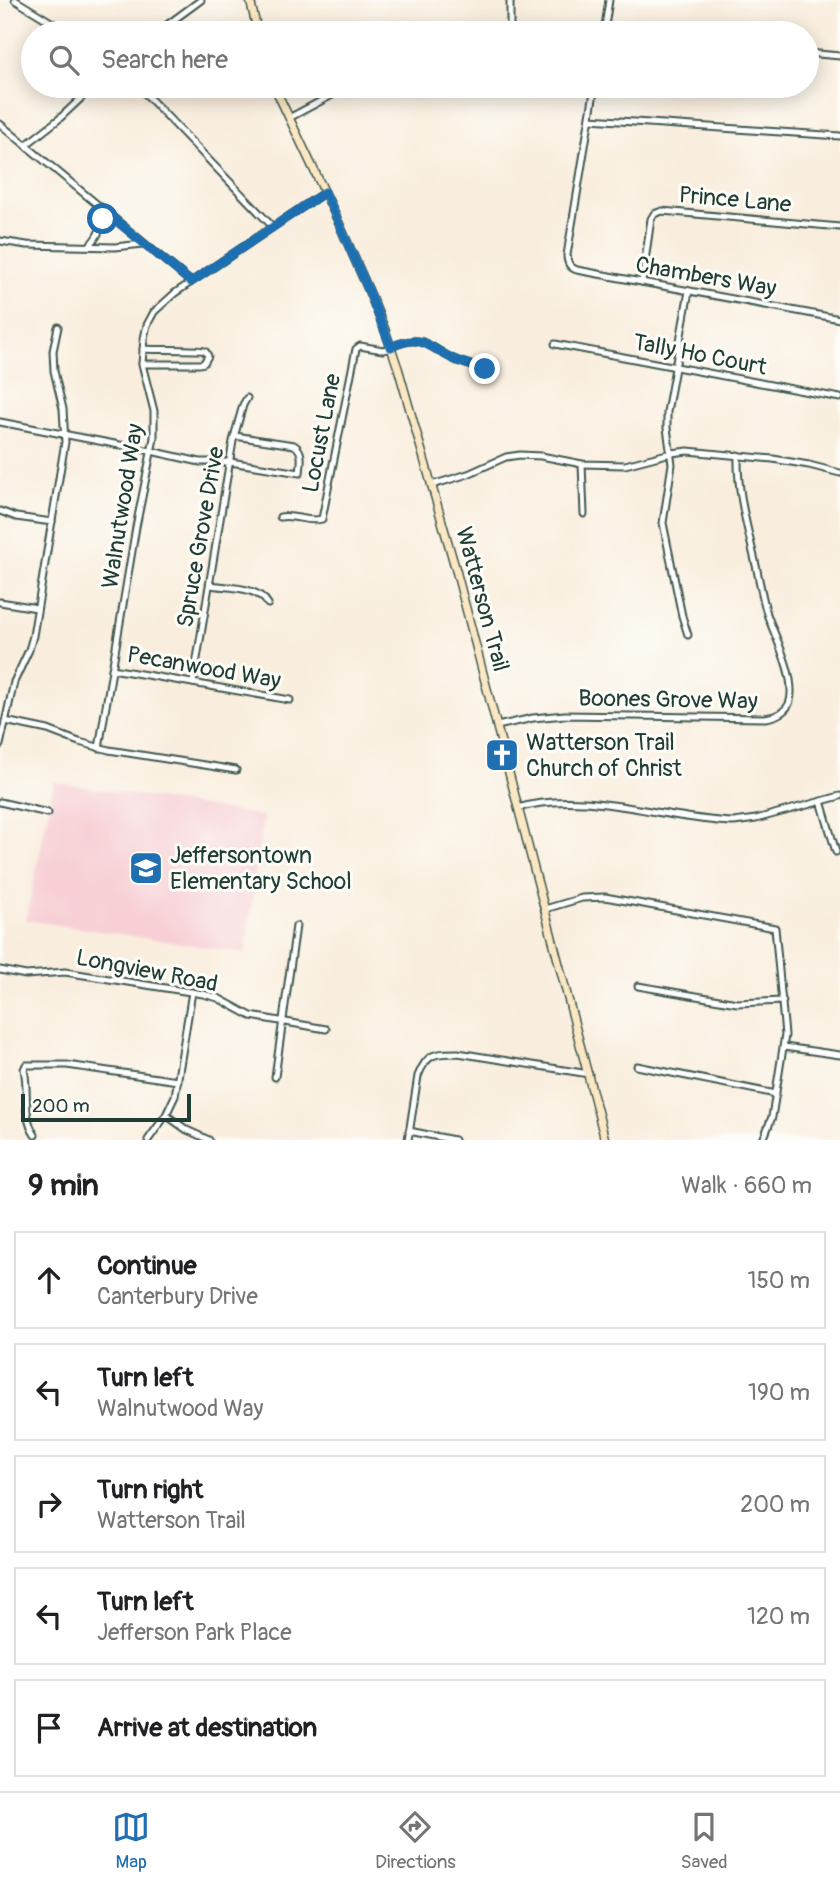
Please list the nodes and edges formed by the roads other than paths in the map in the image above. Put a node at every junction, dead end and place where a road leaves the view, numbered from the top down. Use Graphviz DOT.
graph roads {
  1 [pos="15,0"];
  2 [pos="185,0"];
  3 [pos="201,0"];
  4 [pos="250,0"];
  5 [pos="510,0"];
  6 [pos="609,0"];
  7 [pos="191,8"];
  8 [pos="49,21"];
  9 [pos="173,21"];
  10 [pos="255,21"];
  11 [pos="510,21"];
  12 [pos="606,21"];
  13 [pos="819,53"];
  14 [pos="840,56"];
  15 [pos="81,98"];
  16 [pos="149,98"];
  17 [pos="280,98"];
  18 [pos="326,98"];
  19 [pos="593,98"];
  20 [pos="289,118"];
  21 [pos="590,119"];
  22 [pos="0,124"];
  23 [pos="840,136"];
  24 [pos="26,145"];
  25 [pos="325,192"];
  26 [pos="102,209"];
  27 [pos="272,226"];
  28 [pos="840,227"];
  29 [pos="0,241"];
  30 [pos="144,244"];
  31 [pos="90,245"];
  32 [pos="191,282"];
  33 [pos="642,282"];
  34 [pos="689,291"];
  35 [pos="840,319"];
  36 [pos="58,327"];
  37 [pos="555,344"];
  38 [pos="391,347"];
  39 [pos="143,349"];
  40 [pos="142,364"];
  41 [pos="675,367"];
  42 [pos="496,371"];
  43 [pos="247,398"];
  44 [pos="840,398"];
  45 [pos="0,422"];
  46 [pos="65,435"];
  47 [pos="235,436"];
  48 [pos="151,451"];
  49 [pos="671,453"];
  50 [pos="738,456"];
  51 [pos="230,461"];
  52 [pos="582,464"];
  53 [pos="840,473"];
  54 [pos="432,485"];
  55 [pos="0,511"];
  56 [pos="584,514"];
  57 [pos="280,517"];
  58 [pos="52,522"];
  59 [pos="210,585"];
  60 [pos="0,601"];
  61 [pos="268,604"];
  62 [pos="37,608"];
  63 [pos="688,635"];
  64 [pos="112,669"];
  65 [pos="193,683"];
  66 [pos="290,701"];
  67 [pos="5,721"];
  68 [pos="497,726"];
  69 [pos="0,745"];
  70 [pos="99,748"];
  71 [pos="236,770"];
  72 [pos="840,796"];
  73 [pos="821,801"];
  74 [pos="0,802"];
  75 [pos="518,808"];
  76 [pos="48,813"];
  77 [pos="836,852"];
  78 [pos="545,909"];
  79 [pos="296,926"];
  80 [pos="0,971"];
  81 [pos="638,986"];
  82 [pos="192,992"];
  83 [pos="783,1001"];
  84 [pos="283,1022"];
  85 [pos="326,1029"];
  86 [pos="784,1047"];
  87 [pos="840,1055"];
  88 [pos="637,1066"];
  89 [pos="589,1074"];
  90 [pos="275,1077"];
  91 [pos="178,1082"];
  92 [pos="776,1094"];
  93 [pos="166,1115"];
  94 [pos="409,1130"];
  95 [pos="36,1135"];
  96 [pos="441,1139"];
  97 [pos="148,1140"];
  98 [pos="209,1140"];
  99 [pos="408,1140"];
  100 [pos="454,1140"];
  101 [pos="605,1140"];
  102 [pos="763,1140"];
  1 -- 8 [label="street"];
  2 -- 7 [label="street"];
  3 -- 7 [label="street"];
  4 -- 10 [label="main road"];
  5 -- 11 [label="street"];
  6 -- 12 [label="street"];
  7 -- 9 [label="street"];
  13 -- 14 [label="street"];
  15 -- 24 [label="street"];
  16 -- 27 [label="street"];
  17 -- 20 [label="main road, Watterson Trail"];
  18 -- 20 [label="street"];
  19 -- 21 [label="street"];
  20 -- 25 [label="main road, Watterson Trail"];
  21 -- 23 [label="street"];
  21 -- 33 [label="street, Chambers Way"];
  22 -- 24 [label="street"];
  24 -- 26 [label="street"];
  25 -- 27 [label="street, Walnutwood Way"];
  25 -- 38 [label="main road, Watterson Trail"];
  26 -- 30 [label="street"];
  26 -- 31 [label="street"];
  27 -- 32 [label="street, Walnutwood Way"];
  28 -- 33 [label="street, Prince Lane"];
  29 -- 31 [label="street"];
  30 -- 31 [label="street"];
  30 -- 32 [label="street"];
  32 -- 39 [label="street, Walnutwood Way"];
  33 -- 34 [label="street, Chambers Way"];
  34 -- 35 [label="street, Chambers Way"];
  34 -- 41 [label="street"];
  36 -- 46 [label="street"];
  37 -- 41 [label="street, Tally Ho Court"];
  38 -- 42 [label="street"];
  38 -- 54 [label="main road, Watterson Trail"];
  38 -- 57 [label="street, Locust Lane"];
  39 -- 40 [label="street, Walnutwood Way"];
  39 -- 40 [label="street"];
  40 -- 48 [label="street, Walnutwood Way"];
  41 -- 44 [label="street, Tally Ho Court"];
  41 -- 49 [label="street"];
  43 -- 47 [label="street, Spruce Grove Drive"];
  45 -- 46 [label="street"];
  46 -- 48 [label="street"];
  46 -- 58 [label="street"];
  47 -- 51 [label="street, Spruce Grove Drive"];
  47 -- 51 [label="street"];
  48 -- 51 [label="street"];
  48 -- 64 [label="street, Walnutwood Way"];
  49 -- 50 [label="street"];
  49 -- 52 [label="street"];
  49 -- 63 [label="street"];
  50 -- 53 [label="street"];
  50 -- 68 [label="street, Boones Grove Way"];
  51 -- 59 [label="street, Spruce Grove Drive"];
  52 -- 54 [label="street"];
  52 -- 56 [label="street"];
  54 -- 68 [label="main road, Watterson Trail"];
  55 -- 58 [label="street"];
  58 -- 62 [label="street"];
  59 -- 61 [label="street"];
  59 -- 65 [label="street, Spruce Grove Drive"];
  60 -- 62 [label="street"];
  62 -- 67 [label="street"];
  64 -- 65 [label="street, Pecanwood Way"];
  64 -- 70 [label="street, Walnutwood Way"];
  65 -- 66 [label="street, Pecanwood Way"];
  67 -- 69 [label="street"];
  67 -- 70 [label="street"];
  68 -- 75 [label="main road, Watterson Trail"];
  70 -- 71 [label="street"];
  72 -- 73 [label="street"];
  73 -- 75 [label="street"];
  73 -- 77 [label="street"];
  74 -- 76 [label="street"];
  75 -- 78 [label="main road, Watterson Trail"];
  78 -- 83 [label="street"];
  78 -- 89 [label="main road, Watterson Trail"];
  79 -- 84 [label="street"];
  80 -- 82 [label="street, Longview Road"];
  81 -- 83 [label="street"];
  82 -- 84 [label="street, Longview Road"];
  82 -- 91 [label="street"];
  83 -- 86 [label="street"];
  84 -- 85 [label="street, Longview Road"];
  84 -- 90 [label="street"];
  86 -- 87 [label="street"];
  86 -- 92 [label="street"];
  88 -- 92 [label="street"];
  89 -- 94 [label="street"];
  89 -- 101 [label="main road, Watterson Trail"];
  91 -- 93 [label="street"];
  91 -- 95 [label="street"];
  92 -- 102 [label="street"];
  93 -- 97 [label="street"];
  93 -- 98 [label="street"];
  94 -- 96 [label="street"];
  94 -- 99 [label="street"];
  96 -- 100 [label="street"];
}
